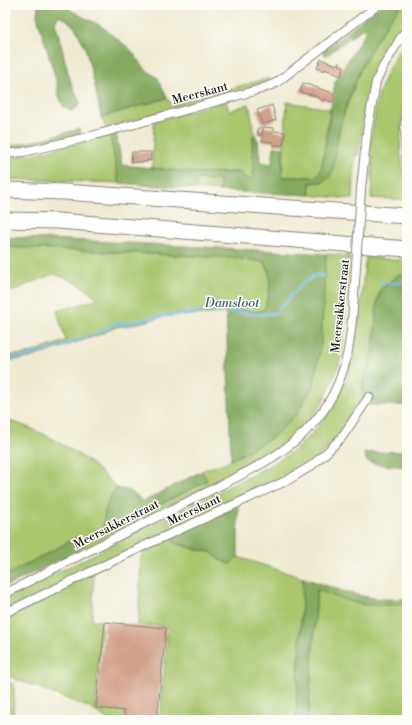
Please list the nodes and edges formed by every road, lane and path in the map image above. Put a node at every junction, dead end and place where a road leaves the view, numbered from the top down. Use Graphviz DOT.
graph roads {
  1 [pos="378,5"];
  2 [pos="407,31"];
  3 [pos="407,114"];
  4 [pos="5,154"];
  5 [pos="407,166"];
  6 [pos="5,190"];
  7 [pos="407,216"];
  8 [pos="5,220"];
  9 [pos="407,249"];
  10 [pos="369,397"];
  11 [pos="5,594"];
  12 [pos="5,612"];
  1 -- 4 [label="street, Meerskant"];
  2 -- 11 [label="street, Meersakkerstraat, bridge"];
  3 -- 5 [label="street"];
  6 -- 7 [label="highway"];
  8 -- 9 [label="highway"];
  10 -- 12 [label="street, Meerskant"];
}
